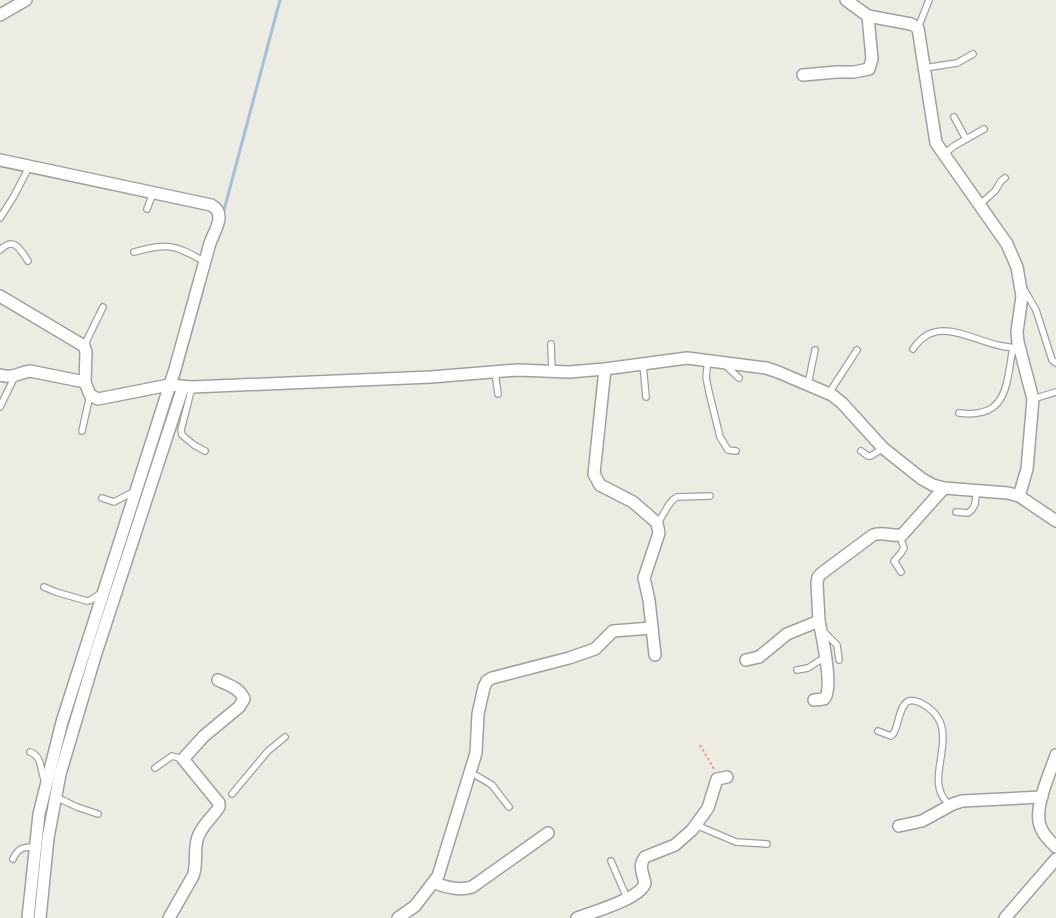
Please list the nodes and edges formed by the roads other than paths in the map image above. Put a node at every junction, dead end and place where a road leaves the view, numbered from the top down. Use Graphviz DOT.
graph roads {
  1 [pos="26,0"];
  2 [pos="846,0"];
  3 [pos="929,0"];
  4 [pos="0,15"];
  5 [pos="868,16"];
  6 [pos="918,28"];
  7 [pos="973,54"];
  8 [pos="924,68"];
  9 [pos="802,76"];
  10 [pos="954,117"];
  11 [pos="984,129"];
  12 [pos="966,139"];
  13 [pos="944,154"];
  14 [pos="0,160"];
  15 [pos="29,167"];
  16 [pos="1005,178"];
  17 [pos="153,192"];
  18 [pos="979,205"];
  19 [pos="148,209"];
  20 [pos="0,218"];
  21 [pos="0,250"];
  22 [pos="134,252"];
  23 [pos="28,261"];
  24 [pos="205,262"];
  25 [pos="1021,285"];
  26 [pos="0,296"];
  27 [pos="103,307"];
  28 [pos="551,344"];
  29 [pos="84,346"];
  30 [pos="1017,348"];
  31 [pos="913,349"];
  32 [pos="815,350"];
  33 [pos="857,350"];
  34 [pos="708,360"];
  35 [pos="723,362"];
  36 [pos="1056,363"];
  37 [pos="643,364"];
  38 [pos="605,369"];
  39 [pos="552,371"];
  40 [pos="495,372"];
  41 [pos="0,375"];
  42 [pos="15,376"];
  43 [pos="739,378"];
  44 [pos="85,382"];
  45 [pos="808,384"];
  46 [pos="180,386"];
  47 [pos="1056,392"];
  48 [pos="829,393"];
  49 [pos="498,394"];
  50 [pos="90,395"];
  51 [pos="646,397"];
  52 [pos="1033,399"];
  53 [pos="0,407"];
  54 [pos="959,413"];
  55 [pos="82,432"];
  56 [pos="883,448"];
  57 [pos="205,451"];
  58 [pos="736,451"];
  59 [pos="861,451"];
  60 [pos="944,488"];
  61 [pos="137,490"];
  62 [pos="976,491"];
  63 [pos="710,496"];
  64 [pos="1019,496"];
  65 [pos="102,498"];
  66 [pos="956,512"];
  67 [pos="1056,521"];
  68 [pos="657,523"];
  69 [pos="900,536"];
  70 [pos="901,572"];
  71 [pos="44,587"];
  72 [pos="104,590"];
  73 [pos="820,624"];
  74 [pos="652,628"];
  75 [pos="656,655"];
  76 [pos="825,657"];
  77 [pos="746,660"];
  78 [pos="839,660"];
  79 [pos="796,670"];
  80 [pos="218,680"];
  81 [pos="814,700"];
  82 [pos="878,731"];
  83 [pos="285,737"];
  84 [pos="30,752"];
  85 [pos="1056,755"];
  86 [pos="183,758"];
  87 [pos="155,768"];
  88 [pos="474,775"];
  89 [pos="723,777"];
  90 [pos="46,785"];
  91 [pos="232,794"];
  92 [pos="55,797"];
  93 [pos="1042,797"];
  94 [pos="950,805"];
  95 [pos="509,807"];
  96 [pos="98,814"];
  97 [pos="696,825"];
  98 [pos="899,826"];
  99 [pos="548,832"];
  100 [pos="767,844"];
  101 [pos="1056,847"];
  102 [pos="35,848"];
  103 [pos="13,859"];
  104 [pos="1056,859"];
  105 [pos="611,861"];
  106 [pos="434,883"];
  107 [pos="627,898"];
  108 [pos="28,918"];
  109 [pos="40,918"];
  110 [pos="169,918"];
  111 [pos="398,918"];
  112 [pos="578,918"];
  113 [pos="1005,918"];
  1 -- 4 [label="street"];
  2 -- 5 [label="street"];
  3 -- 6 [label="lane"];
  5 -- 6 [label="street"];
  5 -- 9 [label="street"];
  6 -- 8 [label="street"];
  7 -- 8 [label="lane"];
  8 -- 13 [label="street"];
  10 -- 12 [label="lane"];
  11 -- 12 [label="lane"];
  12 -- 13 [label="lane"];
  13 -- 18 [label="street"];
  14 -- 15 [label="street"];
  15 -- 17 [label="street"];
  15 -- 20 [label="lane"];
  16 -- 18 [label="lane"];
  17 -- 19 [label="lane"];
  17 -- 24 [label="street"];
  18 -- 25 [label="street"];
  21 -- 23 [label="lane"];
  22 -- 24 [label="lane"];
  24 -- 46 [label="street"];
  25 -- 30 [label="street"];
  25 -- 36 [label="lane"];
  26 -- 29 [label="street"];
  27 -- 29 [label="lane"];
  28 -- 39 [label="lane"];
  29 -- 44 [label="street"];
  30 -- 31 [label="lane"];
  30 -- 52 [label="street"];
  30 -- 54 [label="lane"];
  32 -- 45 [label="lane"];
  33 -- 48 [label="lane"];
  34 -- 35 [label="street"];
  34 -- 37 [label="street"];
  34 -- 58 [label="lane"];
  35 -- 43 [label="lane"];
  35 -- 45 [label="street"];
  37 -- 38 [label="street"];
  37 -- 51 [label="lane"];
  38 -- 39 [label="street"];
  38 -- 68 [label="street"];
  39 -- 40 [label="street"];
  40 -- 46 [label="street"];
  40 -- 49 [label="lane"];
  41 -- 42 [label="street"];
  42 -- 44 [label="street"];
  42 -- 53 [label="lane"];
  44 -- 50 [label="street"];
  45 -- 48 [label="street"];
  46 -- 50 [label="street"];
  46 -- 57 [label="lane"];
  46 -- 61 [label="street"];
  46 -- 92 [label="street"];
  47 -- 52 [label="lane"];
  48 -- 56 [label="street"];
  50 -- 55 [label="lane"];
  52 -- 64 [label="street"];
  56 -- 59 [label="lane"];
  56 -- 60 [label="street"];
  60 -- 62 [label="street"];
  60 -- 69 [label="street"];
  61 -- 65 [label="lane"];
  61 -- 72 [label="street"];
  62 -- 64 [label="street"];
  62 -- 66 [label="lane"];
  63 -- 68 [label="lane"];
  64 -- 67 [label="street"];
  68 -- 74 [label="street"];
  69 -- 70 [label="lane"];
  69 -- 73 [label="street"];
  71 -- 72 [label="lane"];
  72 -- 90 [label="street"];
  73 -- 76 [label="street"];
  73 -- 77 [label="street"];
  73 -- 78 [label="lane"];
  74 -- 75 [label="street"];
  74 -- 88 [label="street"];
  76 -- 79 [label="lane"];
  76 -- 81 [label="street"];
  80 -- 86 [label="street"];
  82 -- 94 [label="lane"];
  83 -- 91 [label="lane"];
  84 -- 90 [label="lane"];
  85 -- 93 [label="street"];
  86 -- 87 [label="lane"];
  86 -- 110 [label="street"];
  88 -- 95 [label="lane"];
  88 -- 106 [label="street"];
  89 -- 97 [label="street"];
  90 -- 102 [label="street"];
  92 -- 96 [label="lane"];
  92 -- 109 [label="street"];
  93 -- 94 [label="street"];
  93 -- 101 [label="street"];
  94 -- 98 [label="street"];
  97 -- 100 [label="lane"];
  97 -- 107 [label="street"];
  99 -- 106 [label="street"];
  102 -- 103 [label="lane"];
  102 -- 108 [label="street"];
  104 -- 113 [label="street"];
  105 -- 107 [label="lane"];
  106 -- 111 [label="street"];
  107 -- 112 [label="street"];
}
